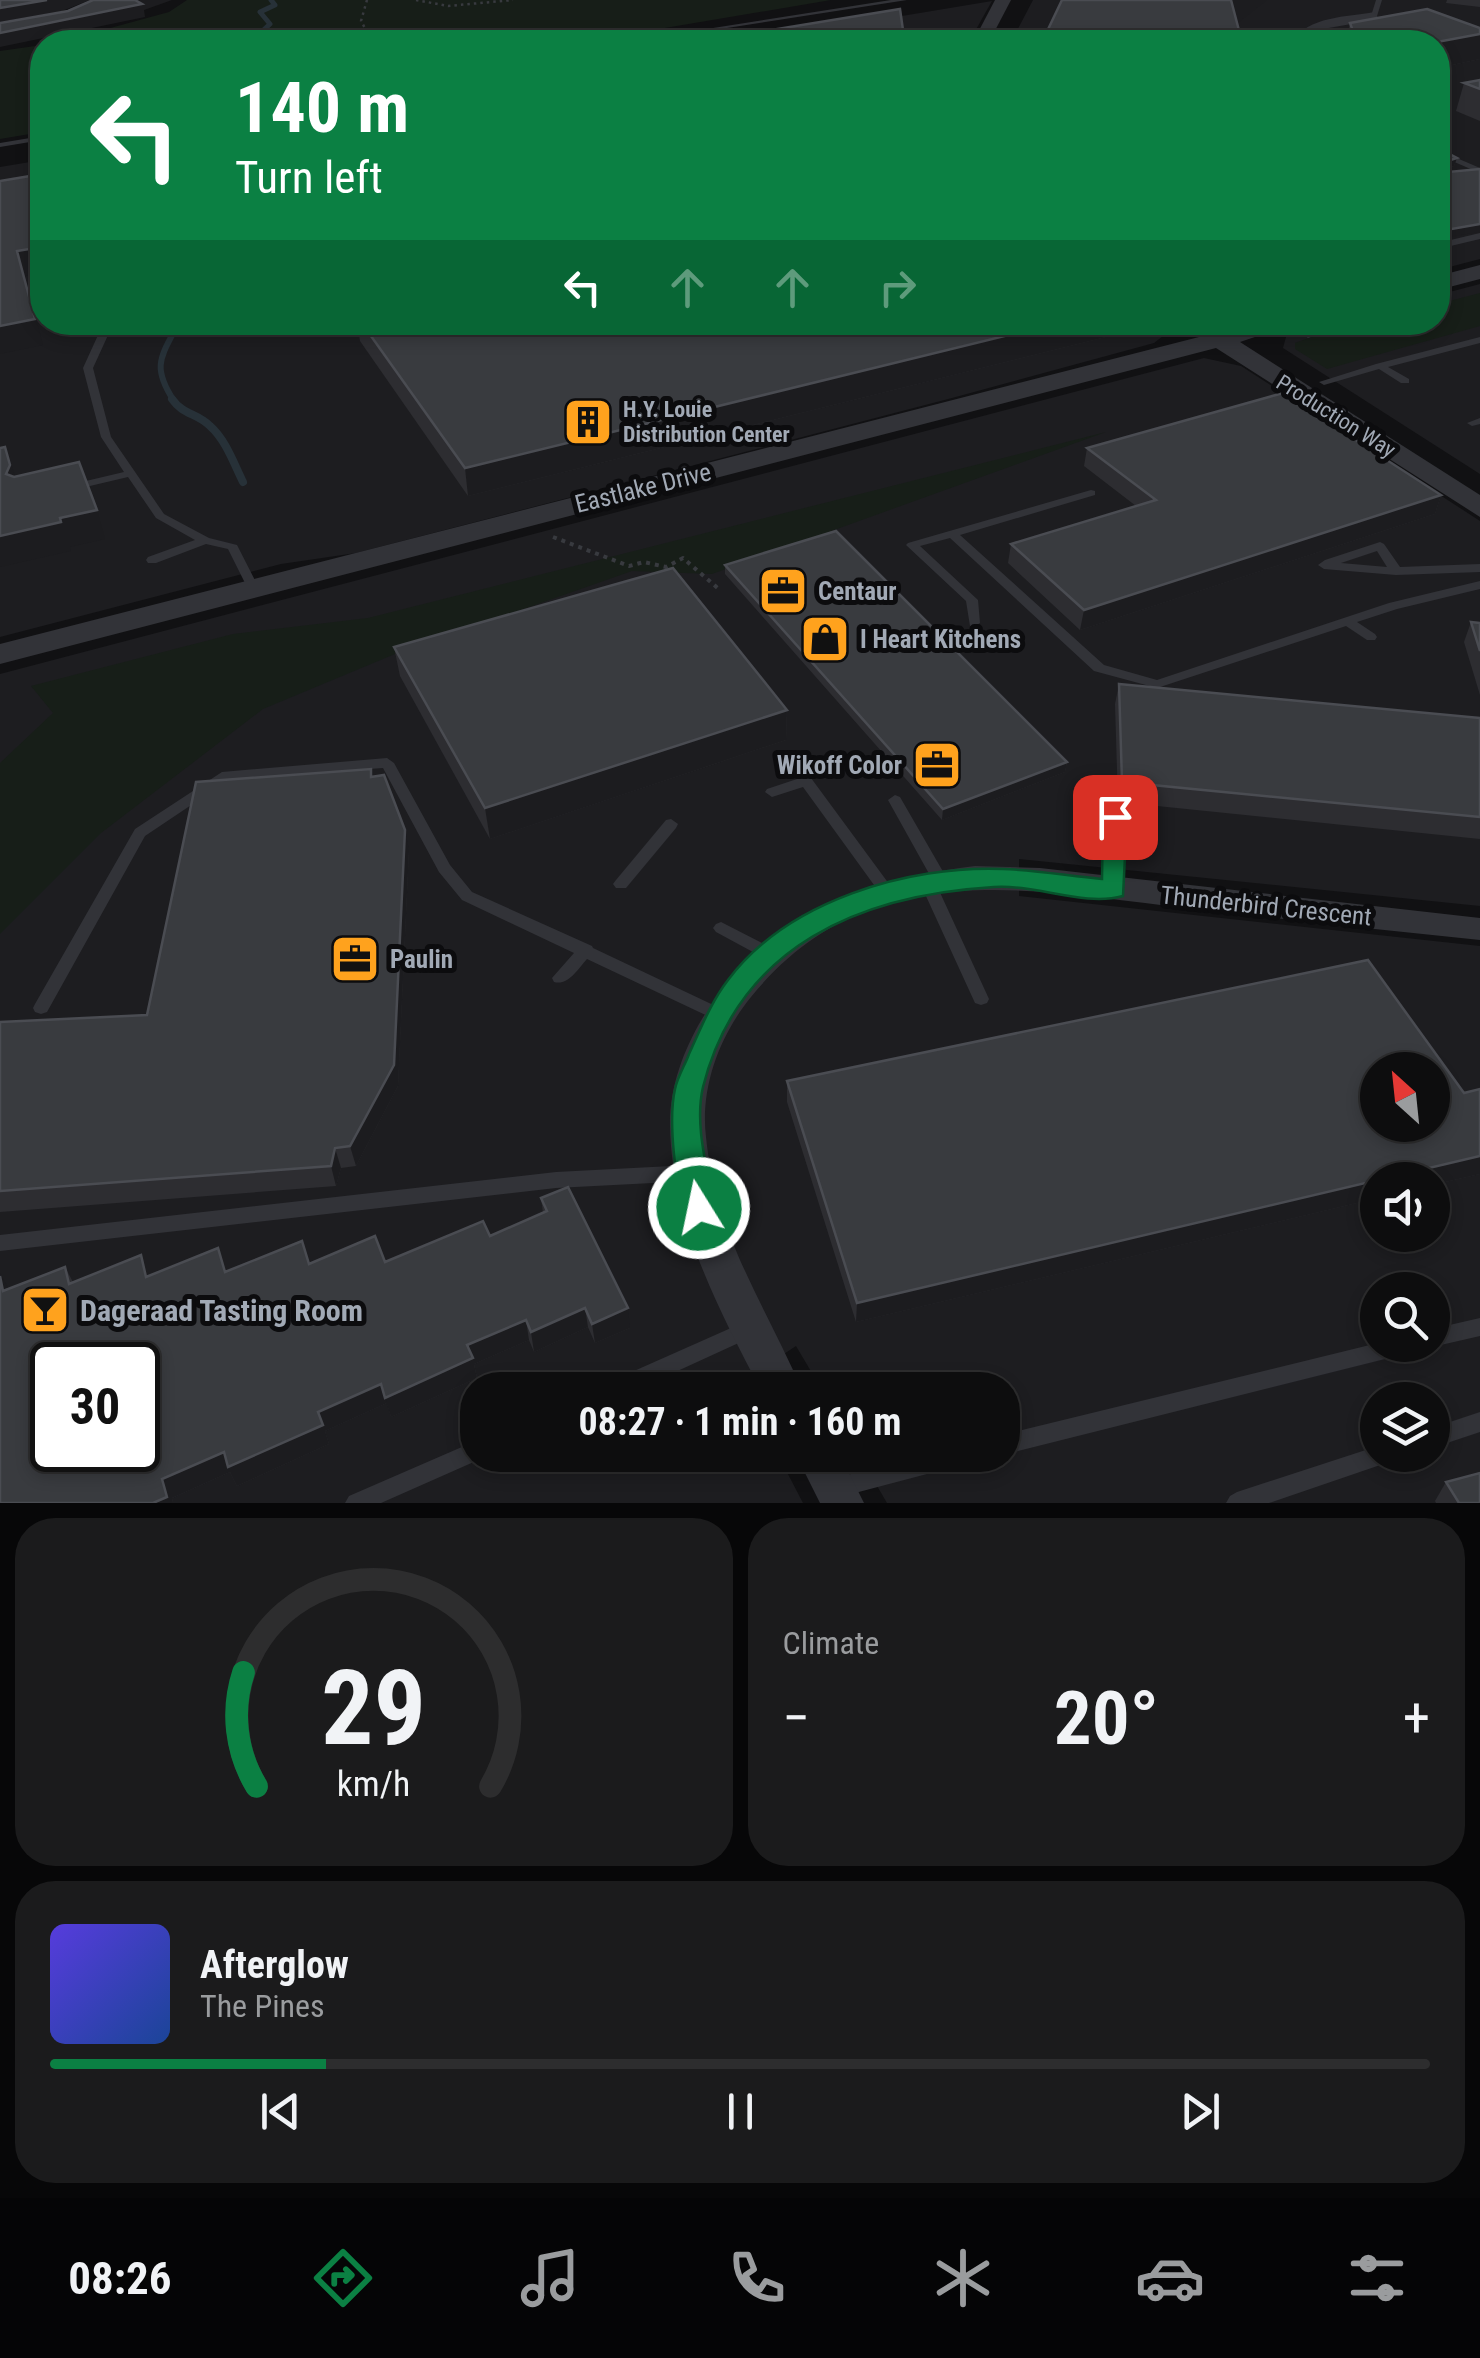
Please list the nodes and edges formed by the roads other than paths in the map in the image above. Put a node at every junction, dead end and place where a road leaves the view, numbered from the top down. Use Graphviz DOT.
graph roads {
  1 [pos="904,0"];
  2 [pos="1003,0"];
  3 [pos="1024,0"];
  4 [pos="1379,0"];
  5 [pos="1374,16"];
  6 [pos="705,30"];
  7 [pos="987,30"];
  8 [pos="1008,30"];
  9 [pos="1312,30"];
  10 [pos="30,140"];
  11 [pos="0,144"];
  12 [pos="1450,158"];
  13 [pos="1477,170"];
  14 [pos="1456,172"];
  15 [pos="1480,236"];
  16 [pos="1450,243"];
  17 [pos="1480,272"];
  18 [pos="1450,280"];
  19 [pos="104,335"];
  20 [pos="1221,335"];
  21 [pos="1236,335"];
  22 [pos="1238,335"];
  23 [pos="1480,340"];
  24 [pos="1380,366"];
  25 [pos="1324,382"];
  26 [pos="1404,382"];
  27 [pos="128,474"];
  28 [pos="1480,480"];
  29 [pos="58,491"];
  30 [pos="1091,493"];
  31 [pos="1480,508"];
  32 [pos="952,534"];
  33 [pos="206,540"];
  34 [pos="152,560"];
  35 [pos="1480,568"];
  36 [pos="1396,572"];
  37 [pos="1480,586"];
  38 [pos="254,588"];
  39 [pos="1347,621"];
  40 [pos="974,623"];
  41 [pos="1372,636"];
  42 [pos="0,654"];
  43 [pos="772,792"];
  44 [pos="895,800"];
  45 [pos="1115,817"];
  46 [pos="671,824"];
  47 [pos="934,882"];
  48 [pos="621,884"];
  49 [pos="1114,890"];
  50 [pos="887,892"];
  51 [pos="722,928"];
  52 [pos="1480,929"];
  53 [pos="586,950"];
  54 [pos="770,954"];
  55 [pos="560,978"];
  56 [pos="982,999"];
  57 [pos="41,1008"];
  58 [pos="720,1014"];
  59 [pos="692,1173"];
  60 [pos="0,1243"];
  61 [pos="1480,1326"];
  62 [pos="748,1329"];
  63 [pos="1450,1334"];
  64 [pos="1360,1356"];
  65 [pos="654,1372"];
  66 [pos="772,1372"];
  67 [pos="1480,1422"];
  68 [pos="1450,1432"];
  69 [pos="1020,1441"];
  70 [pos="460,1458"];
  71 [pos="1360,1462"];
  72 [pos="880,1472"];
  73 [pos="832,1482"];
  74 [pos="356,1503"];
  75 [pos="1238,1503"];
  1 -- 6 [label="lane"];
  2 -- 7 [label="street"];
  3 -- 8 [label="street"];
  4 -- 5 [label="lane"];
  5 -- 9 [label="street"];
  10 -- 11 [label="lane"];
  12 -- 13 [label="lane"];
  13 -- 14 [label="lane"];
  15 -- 16 [label="lane"];
  17 -- 18 [label="street"];
  19 -- 27 [label="lane"];
  20 -- 38 [label="street, Eastlake Drive"];
  21 -- 31 [label="street, Production Way"];
  22 -- 25 [label="street, Production Way"];
  23 -- 24 [label="lane"];
  24 -- 25 [label="lane"];
  24 -- 26 [label="lane"];
  25 -- 28 [label="street, Production Way"];
  27 -- 29 [label="lane"];
  27 -- 33 [label="lane"];
  30 -- 32 [label="lane"];
  32 -- 39 [label="lane"];
  32 -- 40 [label="lane"];
  33 -- 34 [label="lane"];
  33 -- 38 [label="lane"];
  35 -- 36 [label="lane"];
  36 -- 36 [label="lane"];
  37 -- 39 [label="lane"];
  38 -- 42 [label="street, Eastlake Drive"];
  39 -- 41 [label="lane"];
  43 -- 50 [label="lane"];
  44 -- 47 [label="lane"];
  45 -- 49 [label="lane"];
  46 -- 48 [label="lane"];
  47 -- 49 [label="street, Thunderbird Crescent"];
  47 -- 50 [label="street, Thunderbird Crescent"];
  47 -- 56 [label="lane"];
  49 -- 52 [label="street, Thunderbird Crescent"];
  50 -- 54 [label="street, Thunderbird Crescent"];
  51 -- 54 [label="lane"];
  53 -- 55 [label="lane"];
  53 -- 57 [label="lane"];
  53 -- 58 [label="lane"];
  54 -- 58 [label="street, Thunderbird Crescent"];
  58 -- 59 [label="street, Thunderbird Crescent"];
  59 -- 60 [label="lane"];
  59 -- 62 [label="street, Thunderbird Crescent"];
  61 -- 63 [label="lane"];
  62 -- 65 [label="lane"];
  62 -- 66 [label="street, Thunderbird Crescent"];
  64 -- 69 [label="lane"];
  67 -- 68 [label="lane"];
  70 -- 74 [label="lane"];
  71 -- 75 [label="lane"];
  72 -- 73 [label="lane"];
}
